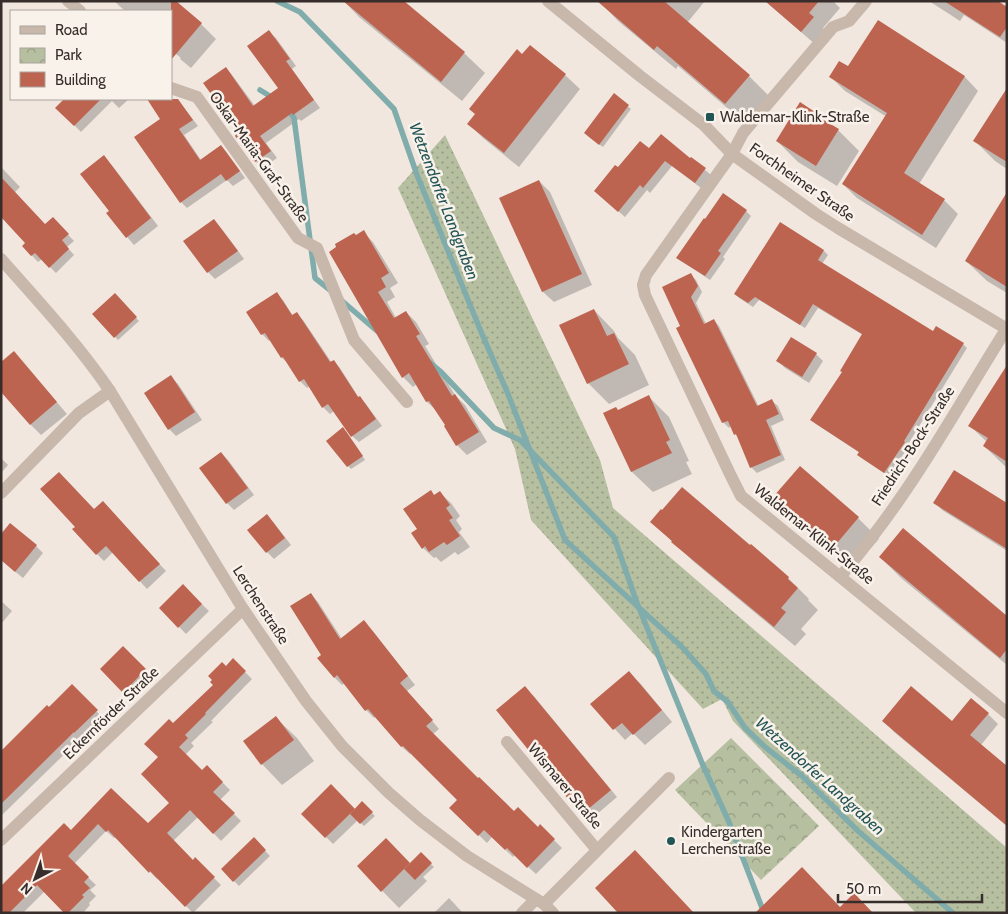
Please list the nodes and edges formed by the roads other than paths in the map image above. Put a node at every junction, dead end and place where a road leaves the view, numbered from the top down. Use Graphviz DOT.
graph roads {
  1 [pos="68,1"];
  2 [pos="866,1"];
  3 [pos="554,3"];
  4 [pos="79,10"];
  5 [pos="172,88"];
  6 [pos="732,154"];
  7 [pos="1,259"];
  8 [pos="1006,329"];
  9 [pos="110,391"];
  10 [pos="407,402"];
  11 [pos="1,493"];
  12 [pos="841,576"];
  13 [pos="243,609"];
  14 [pos="1007,713"];
  15 [pos="508,742"];
  16 [pos="669,778"];
  17 [pos="1,840"];
  18 [pos="597,850"];
  19 [pos="544,905"];
  20 [pos="522,913"];
  1 -- 4 [label="street"];
  2 -- 6 [label="street, Waldemar-Klink-Straße"];
  3 -- 6 [label="street, Forchheimer Straße"];
  5 -- 10 [label="street, Oskar-Maria-Graf-Straße"];
  6 -- 8 [label="street, Forchheimer Straße"];
  6 -- 12 [label="street, Waldemar-Klink-Straße"];
  7 -- 9 [label="street, Lerchenstraße"];
  8 -- 12 [label="street, Friedrich-Bock-Straße"];
  9 -- 11 [label="street"];
  9 -- 13 [label="street, Lerchenstraße"];
  12 -- 14 [label="street, Waldemar-Klink-Straße"];
  13 -- 17 [label="street, Eckernförder Straße"];
  13 -- 19 [label="street, Lerchenstraße"];
  15 -- 18 [label="street, Wismarer Straße"];
  16 -- 18 [label="street, Wismarer Straße"];
  18 -- 19 [label="street, Wismarer Straße"];
  19 -- 20 [label="street, Wismarer Straße"];
}
